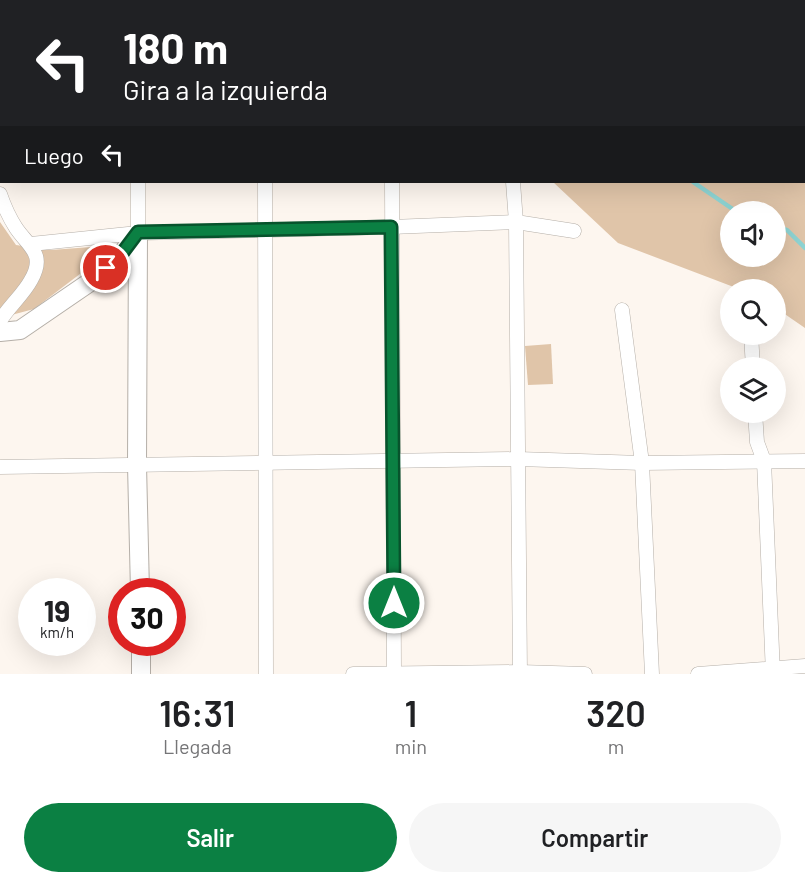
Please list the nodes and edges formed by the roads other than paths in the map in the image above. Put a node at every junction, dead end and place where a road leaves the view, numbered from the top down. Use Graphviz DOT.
graph roads {
  1 [pos="138,183"];
  2 [pos="265,183"];
  3 [pos="392,183"];
  4 [pos="513,183"];
  5 [pos="0,194"];
  6 [pos="516,222"];
  7 [pos="391,227"];
  8 [pos="265,230"];
  9 [pos="574,231"];
  10 [pos="138,232"];
  11 [pos="31,244"];
  12 [pos="622,310"];
  13 [pos="0,321"];
  14 [pos="0,332"];
  15 [pos="756,423"];
  16 [pos="518,459"];
  17 [pos="394,461"];
  18 [pos="764,461"];
  19 [pos="805,461"];
  20 [pos="266,463"];
  21 [pos="642,463"];
  22 [pos="137,465"];
  23 [pos="0,467"];
  24 [pos="140,578"];
  25 [pos="141,656"];
  26 [pos="805,666"];
  27 [pos="773,672"];
  28 [pos="520,673"];
  29 [pos="141,674"];
  30 [pos="266,674"];
  31 [pos="353,674"];
  32 [pos="394,674"];
  33 [pos="585,674"];
  34 [pos="652,674"];
  35 [pos="698,674"];
  1 -- 10 [label="street"];
  2 -- 8 [label="street"];
  3 -- 7 [label="street"];
  4 -- 6 [label="street"];
  5 -- 11 [label="street"];
  6 -- 7 [label="street"];
  6 -- 9 [label="street"];
  6 -- 16 [label="street"];
  7 -- 8 [label="street"];
  7 -- 17 [label="street"];
  8 -- 10 [label="street"];
  8 -- 20 [label="street"];
  10 -- 11 [label="street"];
  10 -- 14 [label="street"];
  10 -- 22 [label="street"];
  11 -- 13 [label="street"];
  12 -- 21 [label="street"];
  15 -- 18 [label="street"];
  16 -- 17 [label="street"];
  16 -- 21 [label="street"];
  16 -- 28 [label="street"];
  17 -- 20 [label="street"];
  17 -- 32 [label="street"];
  18 -- 19 [label="street"];
  18 -- 21 [label="street"];
  18 -- 27 [label="street"];
  20 -- 22 [label="street"];
  20 -- 30 [label="street"];
  21 -- 34 [label="street"];
  22 -- 23 [label="street"];
  22 -- 24 [label="street"];
  25 -- 29 [label="street"];
  26 -- 27 [label="street"];
  27 -- 35 [label="street"];
  28 -- 32 [label="street"];
  28 -- 33 [label="street"];
  31 -- 32 [label="street"];
}
